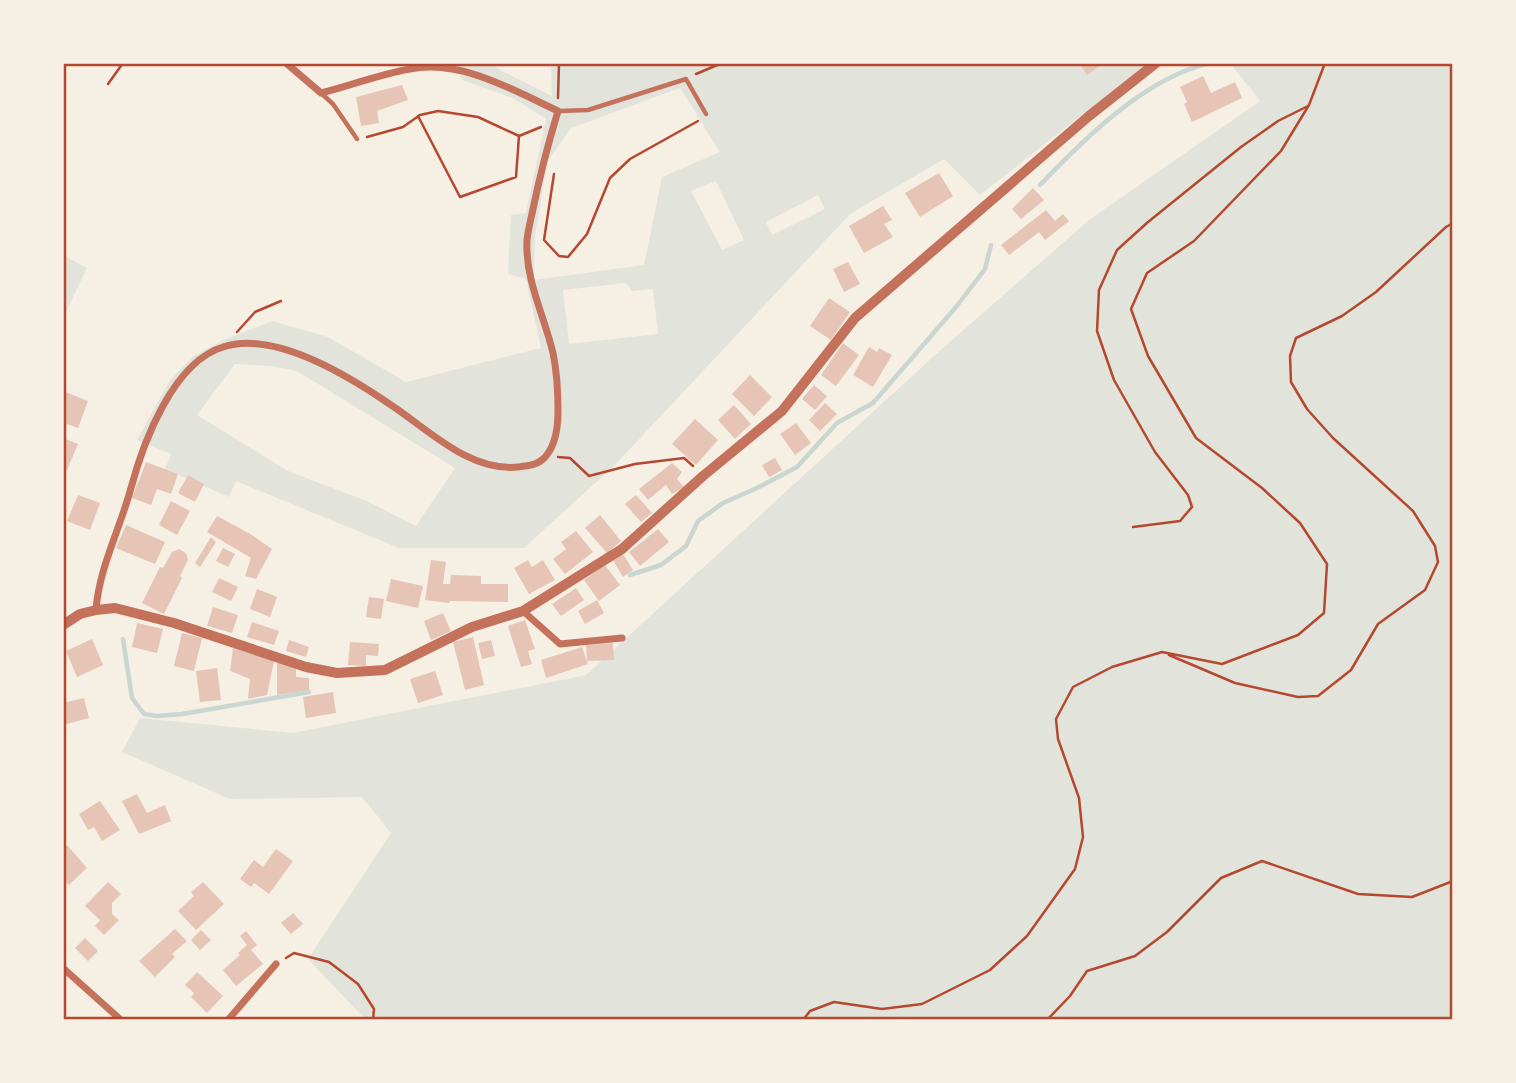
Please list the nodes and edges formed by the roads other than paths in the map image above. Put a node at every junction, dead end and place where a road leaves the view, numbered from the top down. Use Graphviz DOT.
graph roads {
  1 [pos="286,63"];
  2 [pos="1156,63"];
  3 [pos="321,93"];
  4 [pos="558,111"];
  5 [pos="706,114"];
  6 [pos="357,139"];
  7 [pos="96,610"];
  8 [pos="523,611"];
  9 [pos="63,625"];
  10 [pos="622,638"];
  11 [pos="276,964"];
  12 [pos="63,968"];
  13 [pos="121,1020"];
  14 [pos="228,1020"];
  1 -- 3 [label="street"];
  2 -- 8 [label="street"];
  3 -- 4 [label="street"];
  3 -- 6 [label="lane"];
  4 -- 5 [label="lane"];
  4 -- 7 [label="street"];
  7 -- 8 [label="street"];
  7 -- 9 [label="street"];
  8 -- 10 [label="street"];
  11 -- 14 [label="street"];
  12 -- 13 [label="street"];
}
